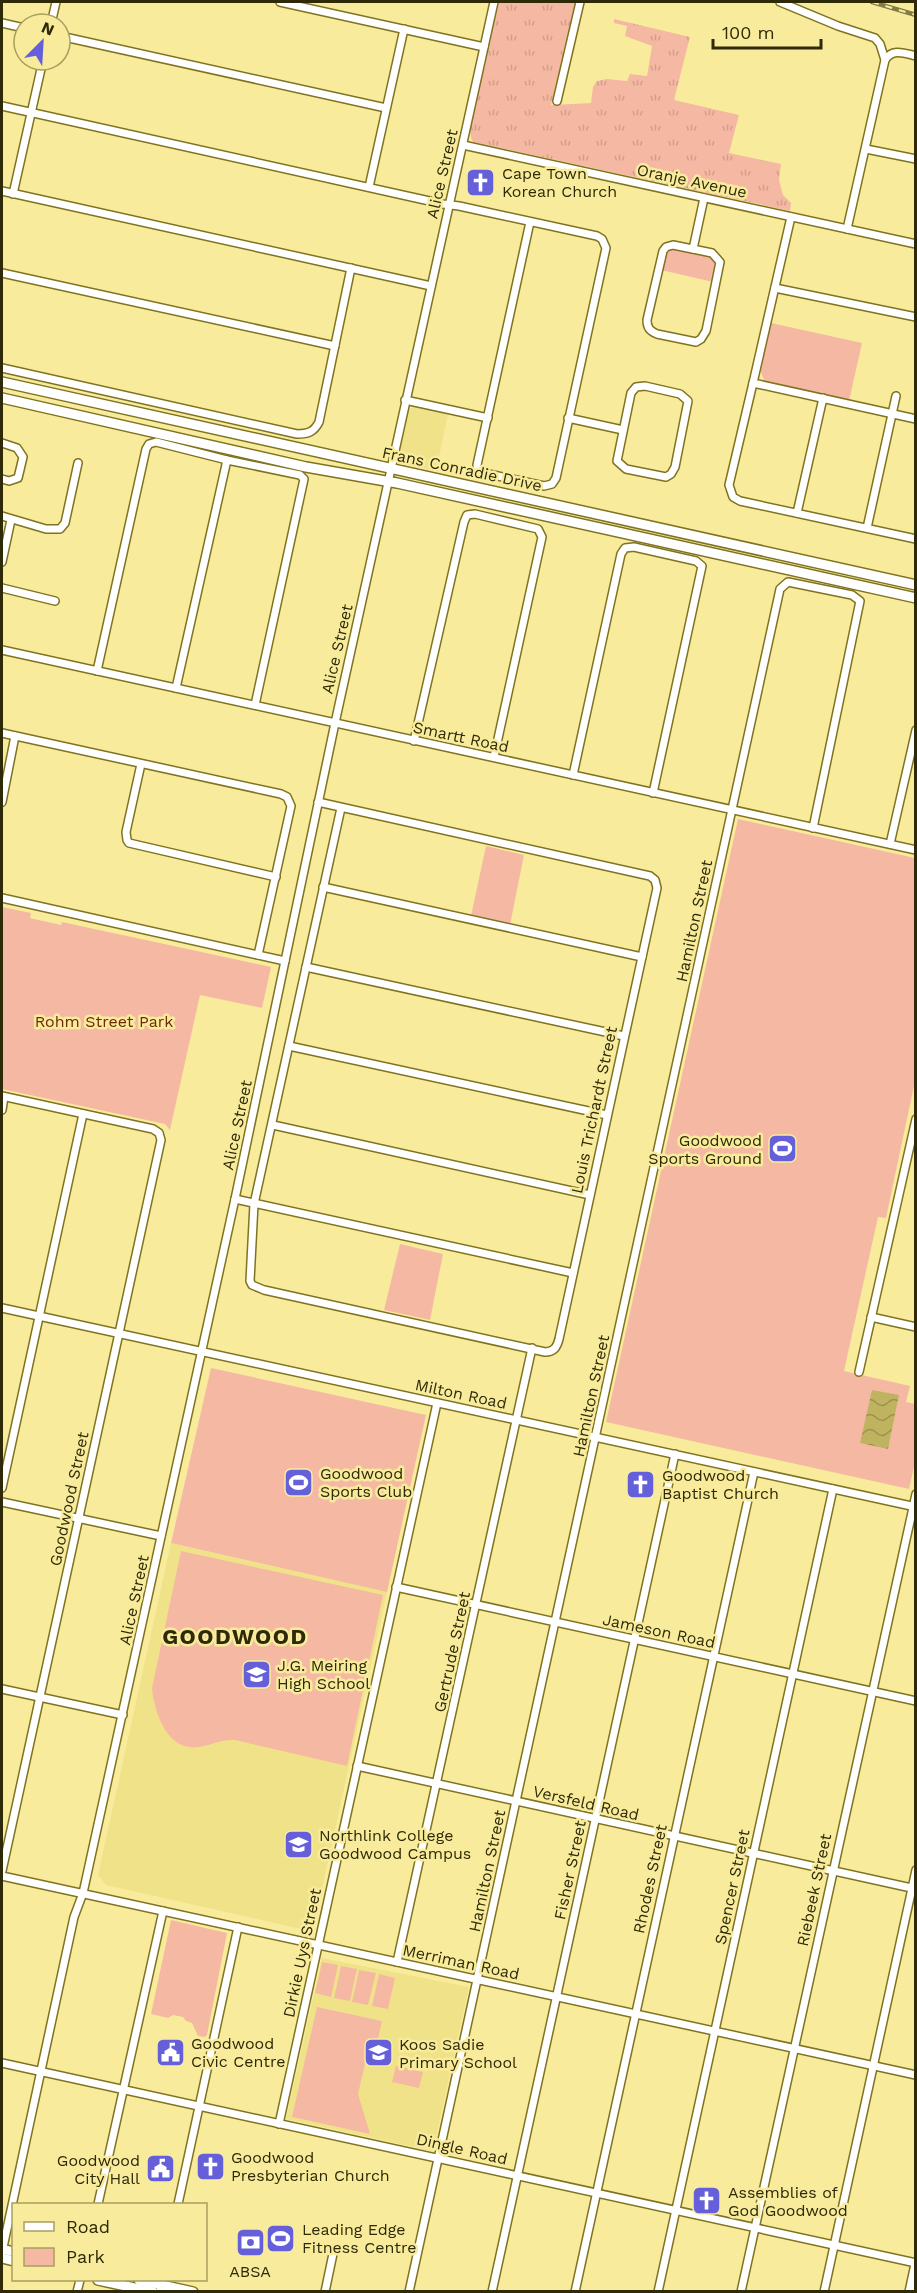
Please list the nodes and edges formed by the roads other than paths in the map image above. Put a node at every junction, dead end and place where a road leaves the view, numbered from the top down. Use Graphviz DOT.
graph roads {
  1 [pos="280,2"];
  2 [pos="494,2"];
  3 [pos="580,2"];
  4 [pos="780,2"];
  5 [pos="404,29"];
  6 [pos="72,39"];
  7 [pos="484,46"];
  8 [pos="915,56"];
  9 [pos="885,60"];
  10 [pos="41,72"];
  11 [pos="557,101"];
  12 [pos="2,106"];
  13 [pos="386,108"];
  14 [pos="32,113"];
  15 [pos="463,144"];
  16 [pos="866,149"];
  17 [pos="915,159"];
  18 [pos="369,187"];
  19 [pos="2,191"];
  20 [pos="13,194"];
  21 [pos="704,198"];
  22 [pos="449,204"];
  23 [pos="791,217"];
  24 [pos="530,222"];
  25 [pos="847,229"];
  26 [pos="915,244"];
  27 [pos="693,249"];
  28 [pos="351,268"];
  29 [pos="2,273"];
  30 [pos="431,286"];
  31 [pos="775,288"];
  32 [pos="915,317"];
  33 [pos="335,346"];
  34 [pos="2,368"];
  35 [pos="2,382"];
  36 [pos="753,382"];
  37 [pos="896,396"];
  38 [pos="2,398"];
  39 [pos="823,398"];
  40 [pos="405,400"];
  41 [pos="892,414"];
  42 [pos="488,418"];
  43 [pos="568,418"];
  44 [pos="915,419"];
  45 [pos="623,430"];
  46 [pos="2,443"];
  47 [pos="226,460"];
  48 [pos="78,463"];
  49 [pos="391,469"];
  50 [pos="2,479"];
  51 [pos="388,482"];
  52 [pos="797,513"];
  53 [pos="2,516"];
  54 [pos="11,520"];
  55 [pos="867,528"];
  56 [pos="915,539"];
  57 [pos="2,562"];
  58 [pos="915,585"];
  59 [pos="2,588"];
  60 [pos="915,598"];
  61 [pos="55,600"];
  62 [pos="2,650"];
  63 [pos="97,671"];
  64 [pos="176,688"];
  65 [pos="255,705"];
  66 [pos="335,723"];
  67 [pos="915,730"];
  68 [pos="2,733"];
  69 [pos="15,736"];
  70 [pos="414,741"];
  71 [pos="494,757"];
  72 [pos="141,764"];
  73 [pos="573,775"];
  74 [pos="653,792"];
  75 [pos="2,802"];
  76 [pos="318,802"];
  77 [pos="340,808"];
  78 [pos="732,810"];
  79 [pos="813,828"];
  80 [pos="890,844"];
  81 [pos="915,850"];
  82 [pos="276,877"];
  83 [pos="323,887"];
  84 [pos="2,898"];
  85 [pos="258,955"];
  86 [pos="642,957"];
  87 [pos="285,961"];
  88 [pos="306,967"];
  89 [pos="624,1036"];
  90 [pos="289,1046"];
  91 [pos="3,1097"];
  92 [pos="2,1110"];
  93 [pos="83,1114"];
  94 [pos="607,1115"];
  95 [pos="915,1119"];
  96 [pos="273,1125"];
  97 [pos="913,1141"];
  98 [pos="590,1195"];
  99 [pos="235,1199"];
  100 [pos="254,1204"];
  101 [pos="573,1273"];
  102 [pos="2,1308"];
  103 [pos="39,1316"];
  104 [pos="871,1317"];
  105 [pos="915,1327"];
  106 [pos="119,1334"];
  107 [pos="532,1348"];
  108 [pos="555,1349"];
  109 [pos="202,1352"];
  110 [pos="859,1372"];
  111 [pos="437,1402"];
  112 [pos="516,1420"];
  113 [pos="596,1437"];
  114 [pos="675,1454"];
  115 [pos="754,1472"];
  116 [pos="2,1488"];
  117 [pos="833,1489"];
  118 [pos="915,1494"];
  119 [pos="2,1502"];
  120 [pos="914,1507"];
  121 [pos="79,1518"];
  122 [pos="161,1536"];
  123 [pos="396,1587"];
  124 [pos="476,1605"];
  125 [pos="554,1622"];
  126 [pos="634,1640"];
  127 [pos="713,1656"];
  128 [pos="792,1675"];
  129 [pos="2,1689"];
  130 [pos="872,1692"];
  131 [pos="39,1697"];
  132 [pos="915,1701"];
  133 [pos="123,1715"];
  134 [pos="357,1766"];
  135 [pos="436,1784"];
  136 [pos="516,1801"];
  137 [pos="595,1819"];
  138 [pos="674,1836"];
  139 [pos="753,1853"];
  140 [pos="833,1870"];
  141 [pos="915,1870"];
  142 [pos="2,1871"];
  143 [pos="2,1876"];
  144 [pos="914,1888"];
  145 [pos="82,1893"];
  146 [pos="163,1911"];
  147 [pos="238,1927"];
  148 [pos="317,1945"];
  149 [pos="397,1962"];
  150 [pos="476,1979"];
  151 [pos="556,1996"];
  152 [pos="634,2014"];
  153 [pos="715,2031"];
  154 [pos="794,2049"];
  155 [pos="2,2063"];
  156 [pos="873,2065"];
  157 [pos="41,2072"];
  158 [pos="915,2075"];
  159 [pos="124,2090"];
  160 [pos="199,2107"];
  161 [pos="279,2124"];
  162 [pos="438,2157"];
  163 [pos="517,2176"];
  164 [pos="596,2193"];
  165 [pos="12,2203"];
  166 [pos="98,2203"];
  167 [pos="178,2203"];
  168 [pos="12,2204"];
  169 [pos="676,2210"];
  170 [pos="754,2227"];
  171 [pos="834,2245"];
  172 [pos="334,2249"];
  173 [pos="2,2250"];
  174 [pos="915,2264"];
  175 [pos="103,2281"];
  176 [pos="143,2281"];
  177 [pos="161,2285"];
  178 [pos="153,2292"];
  179 [pos="193,2292"];
  180 [pos="325,2292"];
  181 [pos="409,2292"];
  182 [pos="492,2292"];
  183 [pos="575,2292"];
  184 [pos="658,2292"];
  185 [pos="741,2292"];
  186 [pos="824,2292"];
  187 [pos="910,2292"];
  1 -- 5 [label="street"];
  2 -- 7 [label="street, Alice Street"];
  3 -- 11 [label="street"];
  4 -- 9 [label="street"];
  5 -- 7 [label="street"];
  5 -- 13 [label="street"];
  6 -- 13 [label="street"];
  7 -- 15 [label="street, Alice Street"];
  8 -- 9 [label="street"];
  9 -- 16 [label="street"];
  10 -- 14 [label="street"];
  12 -- 14 [label="street"];
  13 -- 18 [label="street"];
  14 -- 18 [label="street"];
  14 -- 20 [label="street"];
  15 -- 21 [label="street, Oranje Avenue"];
  15 -- 22 [label="street, Alice Street"];
  16 -- 17 [label="street"];
  16 -- 25 [label="street"];
  18 -- 22 [label="street"];
  19 -- 20 [label="street"];
  20 -- 28 [label="street"];
  21 -- 23 [label="street, Oranje Avenue"];
  21 -- 27 [label="street"];
  22 -- 24 [label="street"];
  22 -- 30 [label="street, Alice Street"];
  23 -- 25 [label="street, Oranje Avenue"];
  23 -- 31 [label="street"];
  24 -- 42 [label="street"];
  24 -- 43 [label="street"];
  25 -- 26 [label="street, Oranje Avenue"];
  27 -- 27 [label="street"];
  28 -- 30 [label="street"];
  28 -- 33 [label="street"];
  29 -- 33 [label="street"];
  30 -- 40 [label="street, Alice Street"];
  31 -- 32 [label="street"];
  31 -- 36 [label="street"];
  33 -- 34 [label="street"];
  35 -- 49 [label="main road, Frans Conradie Drive"];
  36 -- 39 [label="street"];
  36 -- 52 [label="street"];
  37 -- 41 [label="street"];
  38 -- 51 [label="main road, Frans Conradie Drive"];
  39 -- 41 [label="street"];
  39 -- 52 [label="street"];
  40 -- 42 [label="street"];
  40 -- 49 [label="street, Alice Street"];
  41 -- 44 [label="street"];
  41 -- 55 [label="street"];
  42 -- 43 [label="street"];
  43 -- 45 [label="street"];
  45 -- 45 [label="street"];
  46 -- 50 [label="street"];
  47 -- 63 [label="street"];
  47 -- 64 [label="street"];
  47 -- 65 [label="street"];
  48 -- 54 [label="street"];
  49 -- 51 [label="street, Alice Street"];
  49 -- 58 [label="main road, Frans Conradie Drive"];
  51 -- 60 [label="main road, Frans Conradie Drive"];
  51 -- 66 [label="street, Alice Street"];
  52 -- 55 [label="street"];
  53 -- 54 [label="street"];
  54 -- 57 [label="street"];
  55 -- 56 [label="street"];
  59 -- 61 [label="street"];
  62 -- 63 [label="street, Smartt Road"];
  63 -- 64 [label="street, Smartt Road"];
  64 -- 65 [label="street, Smartt Road"];
  65 -- 66 [label="street, Smartt Road"];
  66 -- 70 [label="street, Smartt Road"];
  66 -- 76 [label="street, Alice Street"];
  67 -- 80 [label="street"];
  68 -- 69 [label="street"];
  69 -- 72 [label="street"];
  69 -- 75 [label="street"];
  70 -- 71 [label="street, Smartt Road"];
  70 -- 71 [label="street"];
  71 -- 73 [label="street, Smartt Road"];
  72 -- 82 [label="street"];
  72 -- 82 [label="street"];
  73 -- 74 [label="street, Smartt Road"];
  73 -- 74 [label="street"];
  74 -- 78 [label="street, Smartt Road"];
  76 -- 77 [label="street"];
  76 -- 87 [label="street, Alice Street"];
  77 -- 83 [label="street, Alice Street"];
  77 -- 86 [label="street, Louis Trichardt Street"];
  78 -- 79 [label="street, Smartt Road"];
  78 -- 79 [label="street, Hamilton Street"];
  78 -- 113 [label="street, Hamilton Street"];
  79 -- 80 [label="street, Smartt Road"];
  80 -- 81 [label="street, Smartt Road"];
  82 -- 85 [label="street"];
  83 -- 86 [label="street"];
  83 -- 88 [label="street, Alice Street"];
  84 -- 85 [label="street"];
  85 -- 87 [label="street"];
  86 -- 89 [label="street, Louis Trichardt Street"];
  87 -- 99 [label="street, Alice Street"];
  88 -- 89 [label="street"];
  88 -- 90 [label="street, Alice Street"];
  89 -- 94 [label="street, Louis Trichardt Street"];
  90 -- 94 [label="street"];
  90 -- 96 [label="street, Alice Street"];
  91 -- 92 [label="street"];
  91 -- 93 [label="street"];
  93 -- 103 [label="street"];
  93 -- 106 [label="street, Goodwood Street"];
  94 -- 98 [label="street, Louis Trichardt Street"];
  95 -- 97 [label="street"];
  96 -- 98 [label="street"];
  96 -- 100 [label="street, Alice Street"];
  97 -- 104 [label="street"];
  98 -- 101 [label="street, Louis Trichardt Street"];
  99 -- 100 [label="street"];
  99 -- 109 [label="street, Alice Street"];
  100 -- 101 [label="street"];
  100 -- 107 [label="street, Alice Street"];
  101 -- 108 [label="street, Louis Trichardt Street"];
  102 -- 103 [label="street, Milton Road"];
  103 -- 106 [label="street, Milton Road"];
  103 -- 116 [label="street"];
  104 -- 105 [label="street"];
  104 -- 110 [label="street"];
  106 -- 109 [label="street, Milton Road"];
  106 -- 121 [label="street, Goodwood Street"];
  107 -- 108 [label="street, Alice Street"];
  107 -- 112 [label="street, Gertrude Street"];
  109 -- 111 [label="street, Milton Road"];
  109 -- 122 [label="street, Alice Street"];
  111 -- 112 [label="street, Milton Road"];
  111 -- 123 [label="street, Dirkie Uys Street"];
  112 -- 113 [label="street, Milton Road"];
  112 -- 124 [label="street, Gertrude Street"];
  113 -- 114 [label="street, Milton Road"];
  113 -- 125 [label="street, Hamilton Street"];
  114 -- 115 [label="street, Milton Road"];
  114 -- 126 [label="street, Fisher Street"];
  115 -- 117 [label="street, Milton Road"];
  115 -- 127 [label="street, Rhodes Street"];
  117 -- 120 [label="street, Milton Road"];
  117 -- 128 [label="street, Spencer Street"];
  118 -- 120 [label="street, Riebeek Street"];
  119 -- 121 [label="street"];
  120 -- 130 [label="street, Riebeek Street"];
  121 -- 122 [label="street"];
  121 -- 131 [label="street, Goodwood Street"];
  122 -- 133 [label="street, Alice Street"];
  123 -- 124 [label="street, Jameson Road"];
  123 -- 134 [label="street, Dirkie Uys Street"];
  124 -- 125 [label="street, Jameson Road"];
  124 -- 135 [label="street, Gertrude Street"];
  125 -- 126 [label="street, Jameson Road"];
  125 -- 136 [label="street, Hamilton Street"];
  126 -- 127 [label="street, Jameson Road"];
  126 -- 137 [label="street, Fisher Street"];
  127 -- 128 [label="street, Jameson Road"];
  127 -- 138 [label="street, Rhodes Street"];
  128 -- 130 [label="street, Jameson Road"];
  128 -- 139 [label="street, Spencer Street"];
  129 -- 131 [label="street"];
  130 -- 132 [label="street, Jameson Road"];
  130 -- 140 [label="street, Riebeek Street"];
  131 -- 133 [label="street"];
  131 -- 142 [label="street, Goodwood Street"];
  133 -- 145 [label="street, Alice Street"];
  134 -- 135 [label="street, Versfeld Road"];
  134 -- 148 [label="street, Dirkie Uys Street"];
  135 -- 136 [label="street, Versfeld Road"];
  135 -- 149 [label="street, Gertrude Street"];
  136 -- 137 [label="street, Versfeld Road"];
  136 -- 150 [label="street, Hamilton Street"];
  137 -- 138 [label="street, Versfeld Road"];
  137 -- 151 [label="street, Fisher Street"];
  138 -- 139 [label="street, Versfeld Road"];
  138 -- 152 [label="street, Rhodes Street"];
  139 -- 140 [label="street, Versfeld Road"];
  139 -- 153 [label="street, Spencer Street"];
  140 -- 144 [label="street, Versfeld Road"];
  140 -- 154 [label="street, Riebeek Street"];
  141 -- 144 [label="street"];
  143 -- 145 [label="street, Merriman Road"];
  144 -- 156 [label="street"];
  145 -- 146 [label="street, Merriman Road"];
  145 -- 157 [label="street, Alice Street"];
  146 -- 147 [label="street, Merriman Road"];
  146 -- 159 [label="street"];
  147 -- 148 [label="street, Merriman Road"];
  147 -- 160 [label="street"];
  148 -- 149 [label="street, Merriman Road"];
  148 -- 161 [label="street, Dirkie Uys Street"];
  149 -- 150 [label="street, Merriman Road"];
  150 -- 151 [label="street, Merriman Road"];
  150 -- 162 [label="street, Hamilton Street"];
  151 -- 152 [label="street, Merriman Road"];
  151 -- 163 [label="street, Fisher Street"];
  152 -- 153 [label="street, Merriman Road"];
  152 -- 164 [label="street, Rhodes Street"];
  153 -- 154 [label="street, Merriman Road"];
  153 -- 169 [label="street, Spencer Street"];
  154 -- 156 [label="street, Merriman Road"];
  154 -- 170 [label="street, Riebeek Street"];
  155 -- 157 [label="street, Dingle Road"];
  156 -- 158 [label="street, Merriman Road"];
  156 -- 171 [label="street"];
  157 -- 159 [label="street, Dingle Road"];
  157 -- 165 [label="street, Alice Street"];
  159 -- 160 [label="street, Dingle Road"];
  159 -- 166 [label="street"];
  160 -- 161 [label="street, Dingle Road"];
  160 -- 167 [label="street"];
  161 -- 162 [label="street, Dingle Road"];
  162 -- 163 [label="street, Dingle Road"];
  162 -- 181 [label="street, Hamilton Street"];
  163 -- 164 [label="street, Dingle Road"];
  163 -- 182 [label="street, Fisher Street"];
  164 -- 169 [label="street, Dingle Road"];
  164 -- 183 [label="street, Rhodes Street"];
  168 -- 173 [label="street, Alice Street"];
  169 -- 170 [label="street, Dingle Road"];
  169 -- 184 [label="street, Spencer Street"];
  170 -- 171 [label="street, Dingle Road"];
  170 -- 185 [label="street, Riebeek Street"];
  171 -- 174 [label="street, Dingle Road"];
  171 -- 186 [label="street"];
  172 -- 180 [label="street"];
  174 -- 187 [label="main road"];
  175 -- 178 [label="main road"];
  176 -- 177 [label="main road"];
  177 -- 179 [label="main road"];
}
